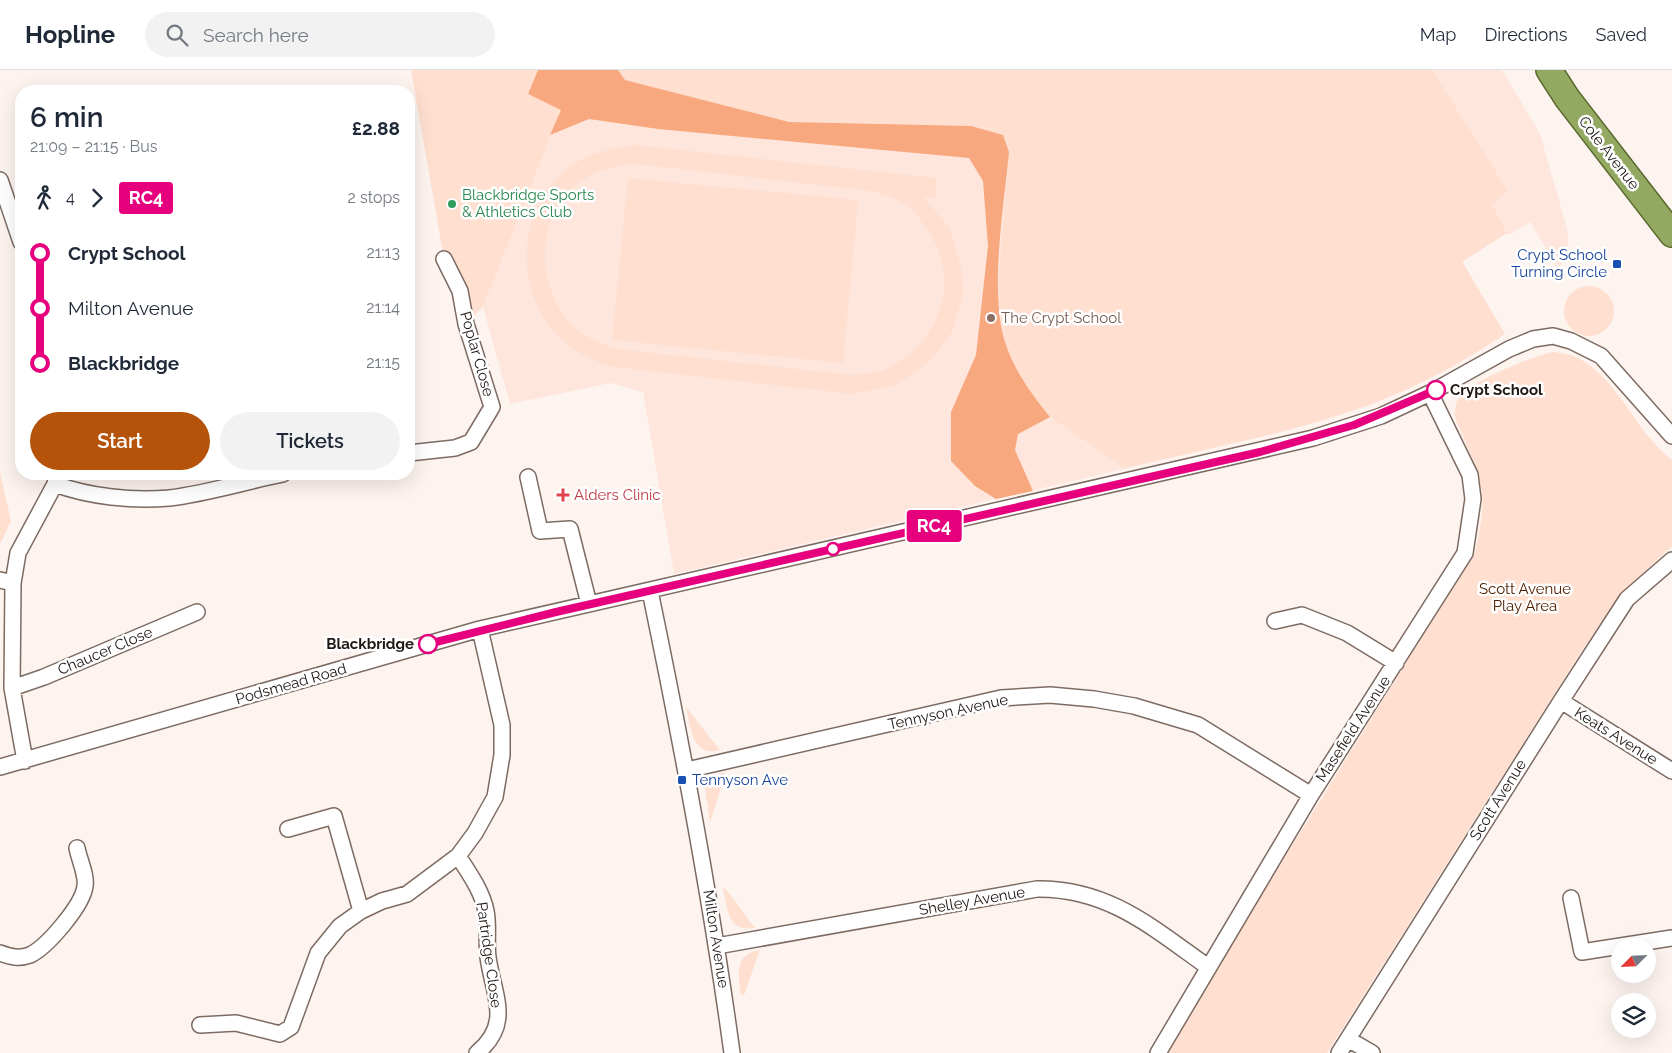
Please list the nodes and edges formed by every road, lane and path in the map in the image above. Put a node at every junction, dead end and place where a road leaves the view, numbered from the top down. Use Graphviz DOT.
graph roads {
  1 [pos="1549,70"];
  2 [pos="0,180"];
  3 [pos="15,224"];
  4 [pos="1672,234"];
  5 [pos="444,259"];
  6 [pos="1430,393"];
  7 [pos="1672,436"];
  8 [pos="415,452"];
  9 [pos="528,477"];
  10 [pos="55,480"];
  11 [pos="57,480"];
  12 [pos="255,480"];
  13 [pos="1672,560"];
  14 [pos="7,582"];
  15 [pos="650,591"];
  16 [pos="589,604"];
  17 [pos="197,612"];
  18 [pos="1276,621"];
  19 [pos="480,629"];
  20 [pos="1396,663"];
  21 [pos="12,688"];
  22 [pos="1561,700"];
  23 [pos="25,761"];
  24 [pos="0,767"];
  25 [pos="687,770"];
  26 [pos="1672,771"];
  27 [pos="1311,795"];
  28 [pos="288,829"];
  29 [pos="77,848"];
  30 [pos="458,856"];
  31 [pos="1571,898"];
  32 [pos="361,911"];
  33 [pos="1672,938"];
  34 [pos="717,946"];
  35 [pos="0,953"];
  36 [pos="1208,967"];
  37 [pos="200,1025"];
  38 [pos="1348,1039"];
  39 [pos="488,1050"];
  40 [pos="732,1053"];
  41 [pos="1158,1053"];
  42 [pos="1339,1053"];
  43 [pos="1372,1053"];
  1 -- 4 [label="highway, Cole Avenue"];
  2 -- 3 [label="street"];
  5 -- 8 [label="street, Poplar Close"];
  6 -- 7 [label="street, Podsmead Road"];
  6 -- 15 [label="street, Podsmead Road"];
  6 -- 20 [label="street, Masefield Avenue"];
  9 -- 16 [label="street"];
  10 -- 14 [label="street"];
  11 -- 12 [label="street"];
  13 -- 22 [label="street, Scott Avenue"];
  14 -- 21 [label="street"];
  15 -- 16 [label="street, Podsmead Road"];
  15 -- 25 [label="street, Milton Avenue"];
  16 -- 19 [label="street, Podsmead Road"];
  17 -- 21 [label="street, Chaucer Close"];
  18 -- 20 [label="street"];
  19 -- 23 [label="street, Podsmead Road"];
  19 -- 30 [label="street"];
  20 -- 27 [label="street, Masefield Avenue"];
  21 -- 23 [label="street"];
  22 -- 26 [label="street, Keats Avenue"];
  22 -- 38 [label="street, Scott Avenue"];
  23 -- 24 [label="street, Podsmead Road"];
  25 -- 27 [label="street, Tennyson Avenue"];
  25 -- 34 [label="street, Milton Avenue"];
  27 -- 36 [label="street, Masefield Avenue"];
  28 -- 32 [label="street"];
  29 -- 35 [label="street"];
  30 -- 32 [label="street"];
  30 -- 39 [label="street, Partridge Close"];
  31 -- 33 [label="street"];
  32 -- 37 [label="street"];
  34 -- 36 [label="street, Shelley Avenue"];
  34 -- 40 [label="street, Milton Avenue"];
  36 -- 41 [label="street, Masefield Avenue"];
  38 -- 42 [label="street, Scott Avenue"];
  38 -- 43 [label="street"];
}
